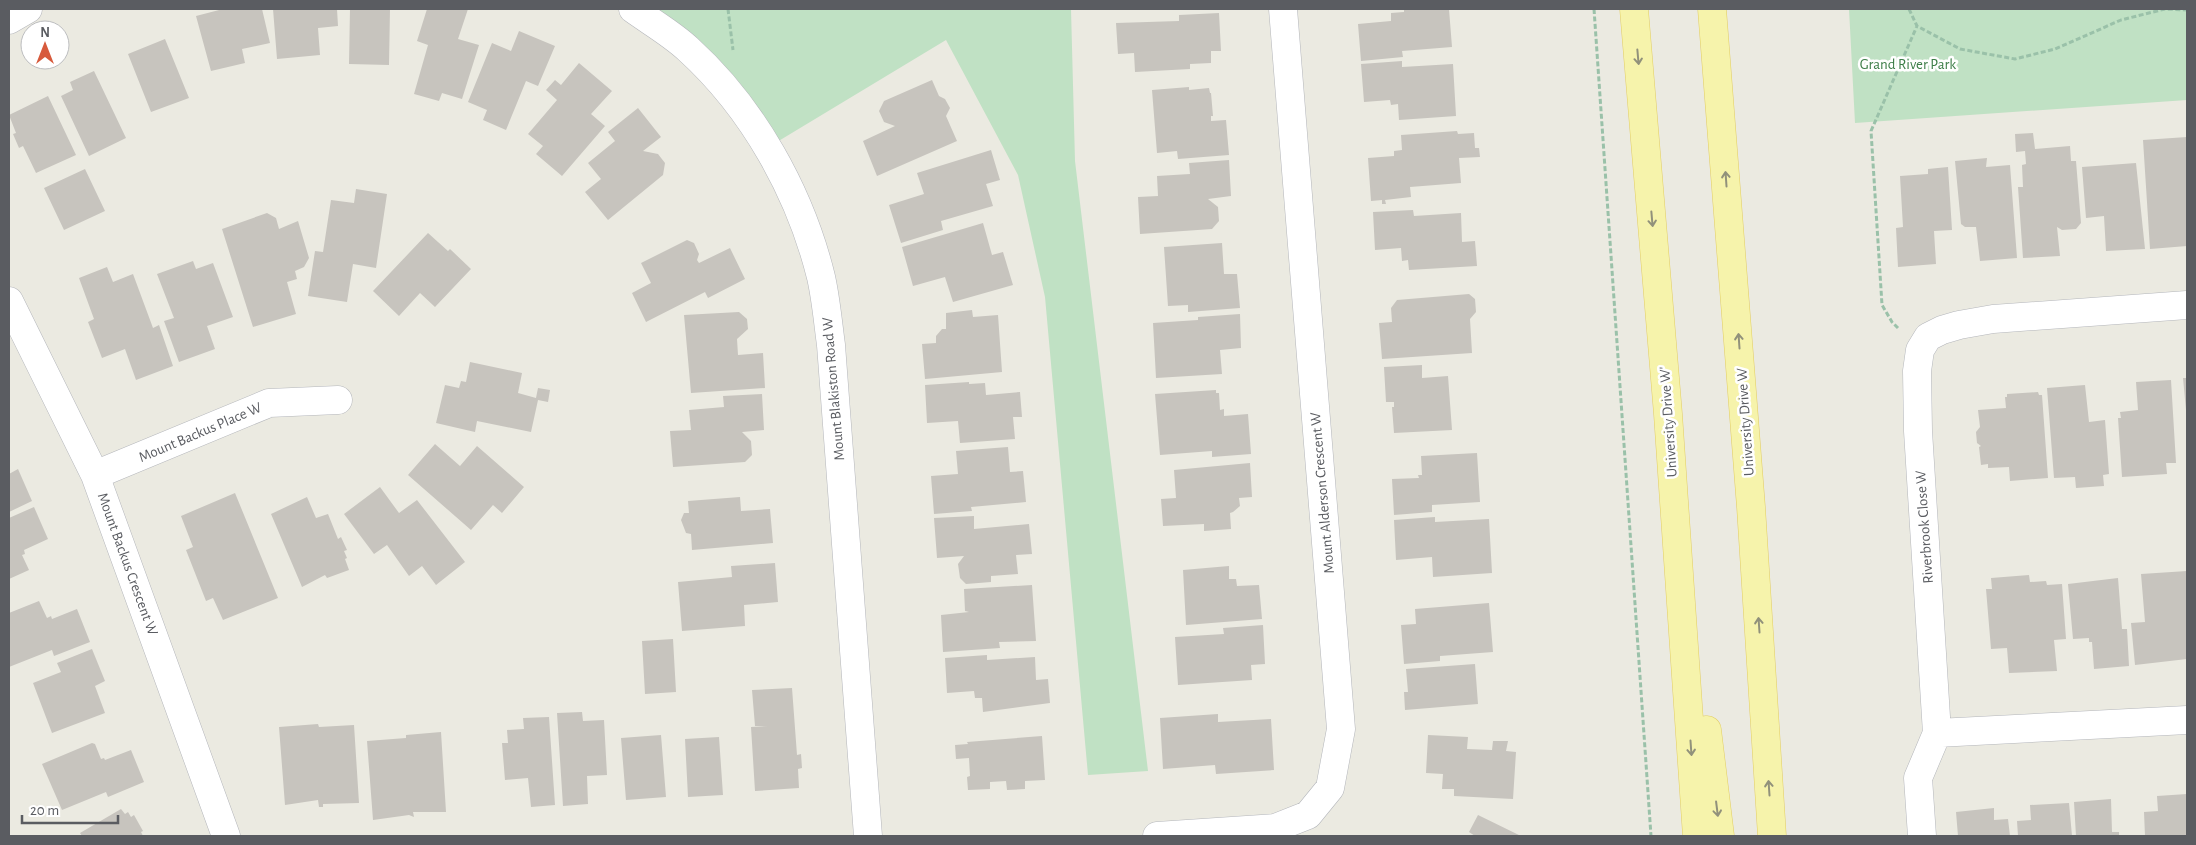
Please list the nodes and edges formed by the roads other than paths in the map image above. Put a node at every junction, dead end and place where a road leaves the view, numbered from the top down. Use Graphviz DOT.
graph roads {
  1 [pos="28,9"];
  2 [pos="633,9"];
  3 [pos="1283,9"];
  4 [pos="1634,9"];
  5 [pos="1712,9"];
  6 [pos="9,20"];
  7 [pos="9,301"];
  8 [pos="2187,305"];
  9 [pos="338,400"];
  10 [pos="1668,414"];
  11 [pos="95,475"];
  12 [pos="2187,720"];
  13 [pos="1937,732"];
  14 [pos="226,836"];
  15 [pos="868,836"];
  16 [pos="1157,836"];
  17 [pos="1696,836"];
  18 [pos="1720,836"];
  19 [pos="1772,836"];
  20 [pos="1922,836"];
  1 -- 6 [label="street"];
  2 -- 15 [label="street, Mount Blakiston Road W"];
  3 -- 16 [label="street, Mount Alderson Crescent W"];
  4 -- 10 [label="main road, University Drive W', one-way"];
  19 -- 5 [label="main road, University Drive W, one-way"];
  7 -- 11 [label="street, Mount Backus Crescent W"];
  8 -- 13 [label="street, Riverbrook Close W"];
  9 -- 11 [label="street, Mount Backus Place W"];
  10 -- 17 [label="main road, University Drive W', one-way"];
  10 -- 18 [label="main road, one-way"];
  11 -- 14 [label="street, Mount Backus Crescent W"];
  12 -- 13 [label="street"];
  13 -- 20 [label="street"];
}
